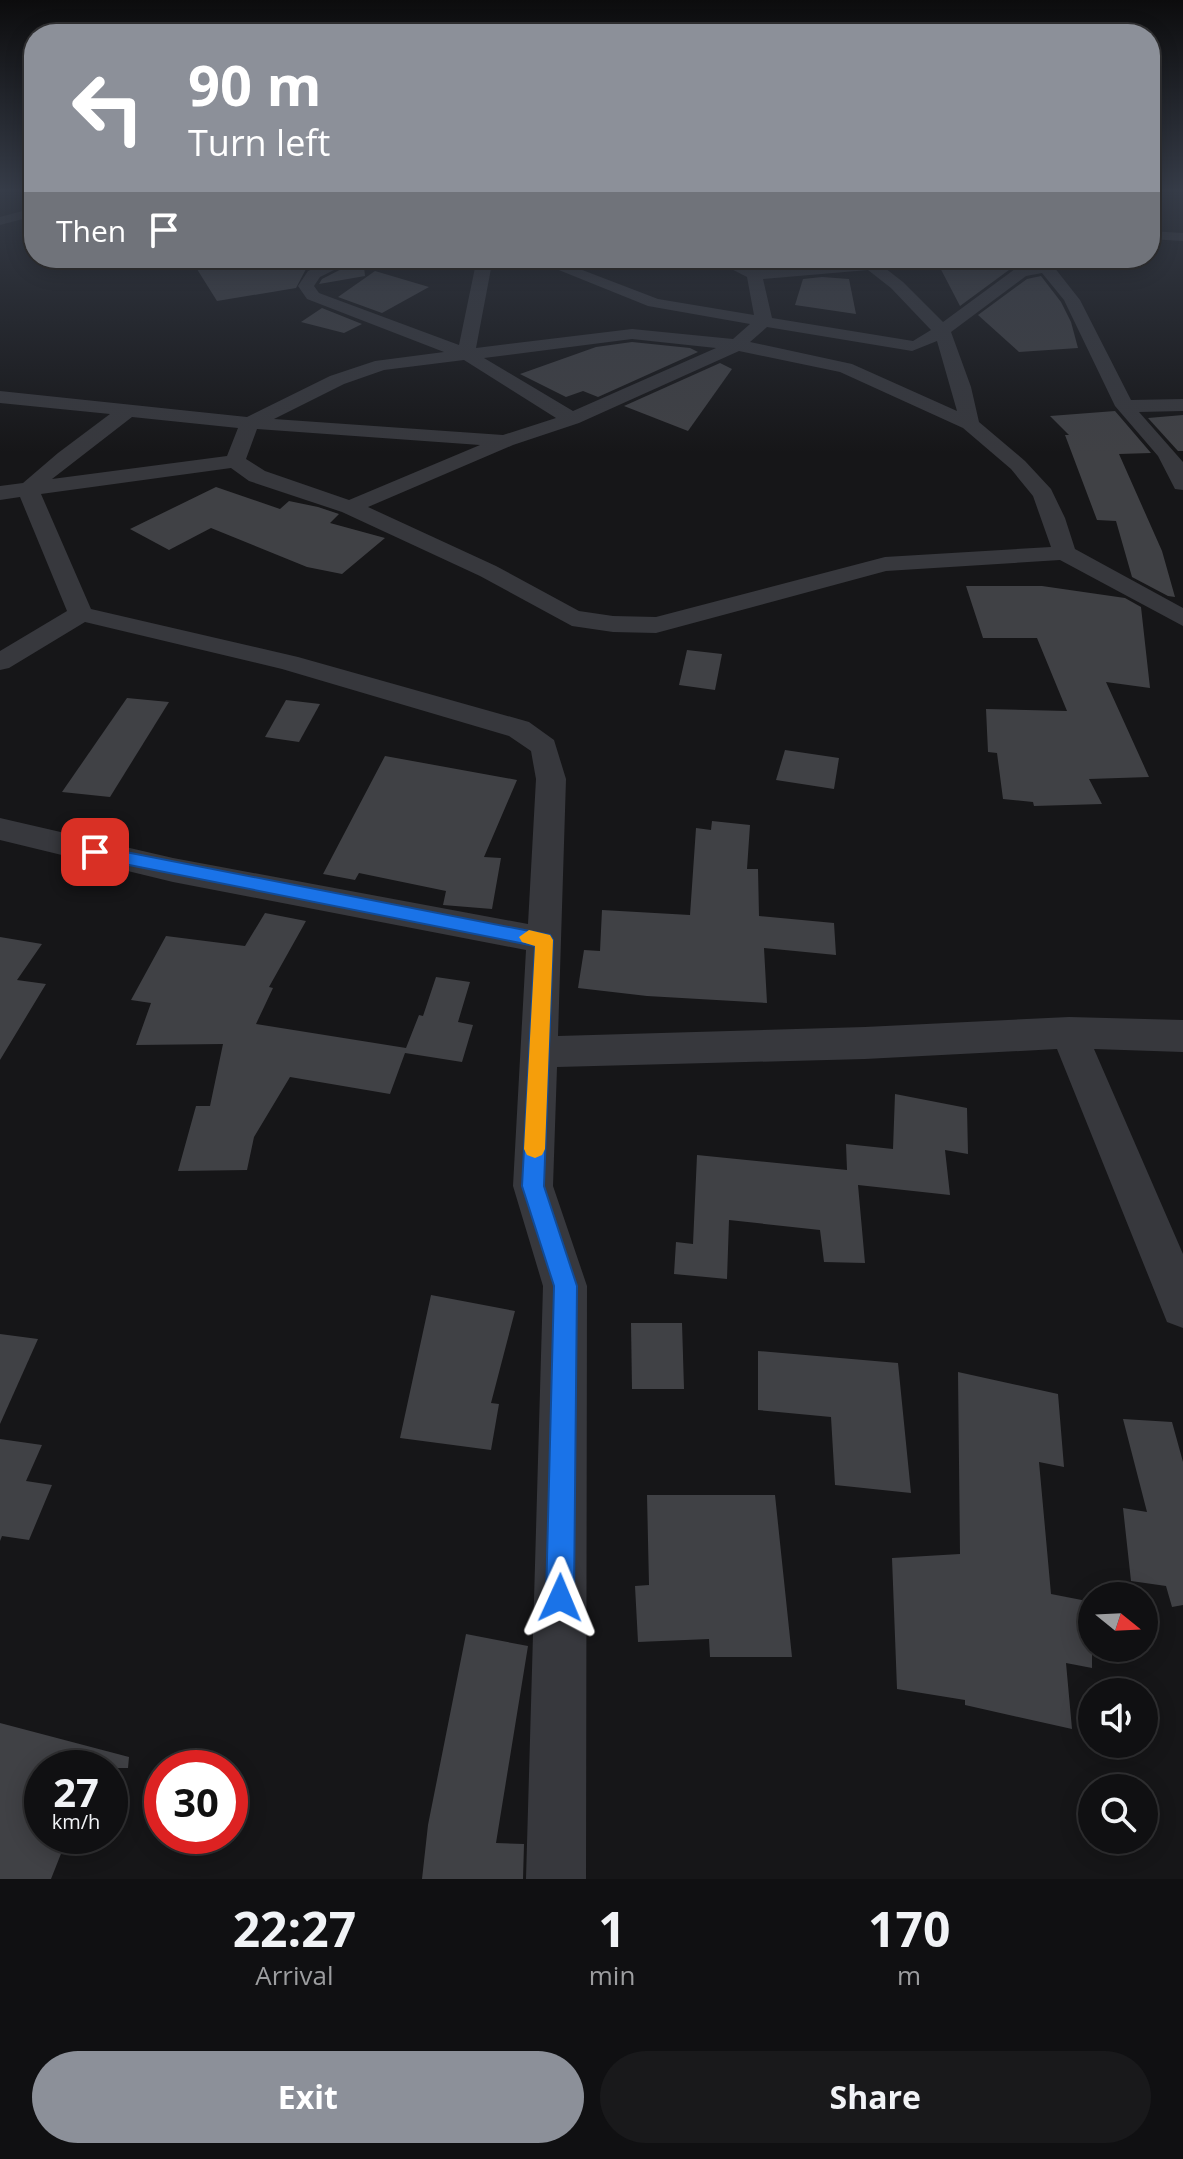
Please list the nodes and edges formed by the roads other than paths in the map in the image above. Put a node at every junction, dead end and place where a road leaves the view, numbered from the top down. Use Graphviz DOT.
graph roads {
  1 [pos="312,278"];
  2 [pos="481,278"];
  3 [pos="590,278"];
  4 [pos="755,278"];
  5 [pos="887,278"];
  6 [pos="1013,278"];
  7 [pos="1058,278"];
  8 [pos="764,320"];
  9 [pos="942,331"];
  10 [pos="632,334"];
  11 [pos="737,345"];
  12 [pos="912,346"];
  13 [pos="466,354"];
  14 [pos="846,368"];
  15 [pos="0,397"];
  16 [pos="1183,405"];
  17 [pos="1126,406"];
  18 [pos="127,411"];
  19 [pos="572,419"];
  20 [pos="250,423"];
  21 [pos="970,424"];
  22 [pos="506,441"];
  23 [pos="235,461"];
  24 [pos="1183,484"];
  25 [pos="28,490"];
  26 [pos="0,493"];
  27 [pos="350,507"];
  28 [pos="1064,553"];
  29 [pos="81,614"];
  30 [pos="1183,618"];
  31 [pos="0,662"];
  32 [pos="5,834"];
  33 [pos="544,940"];
  34 [pos="1069,1033"];
  35 [pos="1183,1036"];
  36 [pos="538,1052"];
  37 [pos="1183,1306"];
  38 [pos="556,1879"];
  1 -- 13 [label="street"];
  2 -- 13 [label="street"];
  3 -- 8 [label="street"];
  4 -- 8 [label="street"];
  5 -- 9 [label="street"];
  6 -- 9 [label="street"];
  7 -- 17 [label="street"];
  8 -- 10 [label="street"];
  8 -- 11 [label="street"];
  8 -- 12 [label="street"];
  9 -- 12 [label="street"];
  9 -- 21 [label="street"];
  10 -- 11 [label="street"];
  10 -- 13 [label="street"];
  11 -- 14 [label="street"];
  11 -- 19 [label="street"];
  12 -- 14 [label="street"];
  13 -- 19 [label="street"];
  13 -- 20 [label="street"];
  14 -- 21 [label="street"];
  15 -- 18 [label="street"];
  16 -- 17 [label="street"];
  17 -- 24 [label="street"];
  18 -- 20 [label="street"];
  18 -- 25 [label="street"];
  19 -- 22 [label="street"];
  20 -- 22 [label="street"];
  20 -- 23 [label="street"];
  21 -- 28 [label="street"];
  22 -- 27 [label="street"];
  23 -- 25 [label="street"];
  23 -- 27 [label="street"];
  25 -- 26 [label="street"];
  25 -- 29 [label="street"];
  27 -- 28 [label="street"];
  28 -- 30 [label="street"];
  29 -- 31 [label="street"];
  29 -- 33 [label="street"];
  32 -- 33 [label="street"];
  33 -- 36 [label="street"];
  34 -- 35 [label="street"];
  34 -- 36 [label="street"];
  34 -- 37 [label="street"];
  36 -- 38 [label="street"];
}
